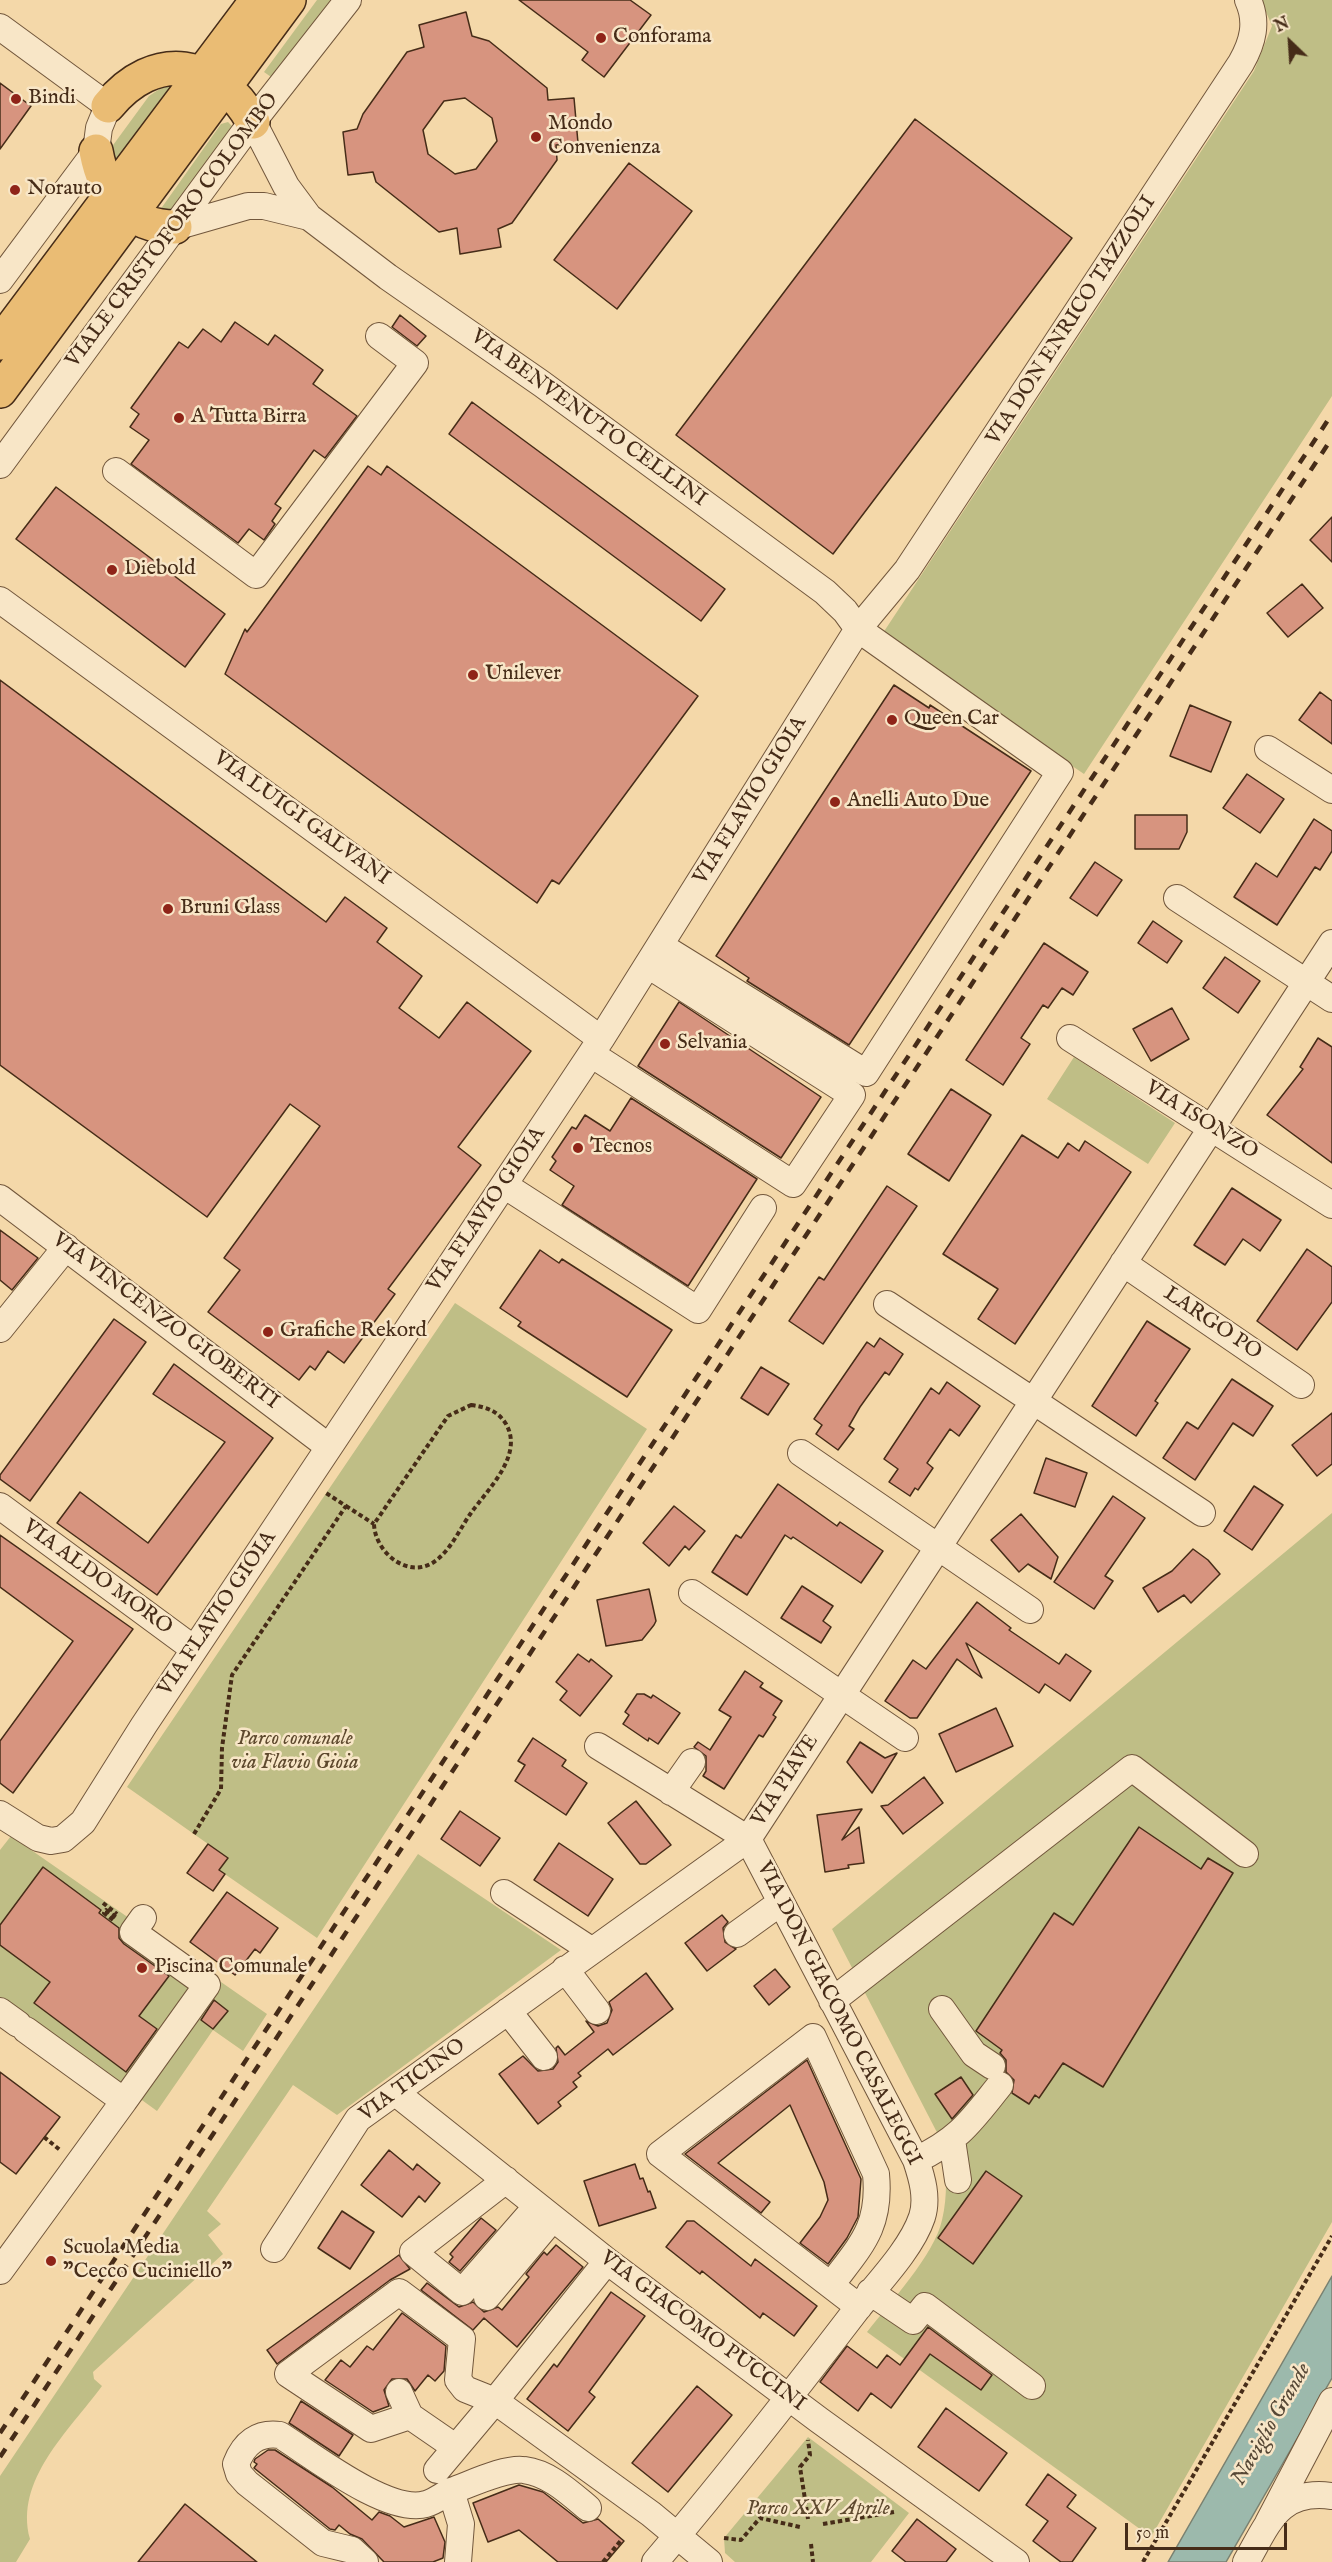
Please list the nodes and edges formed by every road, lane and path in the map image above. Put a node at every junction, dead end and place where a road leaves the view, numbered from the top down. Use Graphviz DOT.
graph roads {
  1 [pos="256,0"];
  2 [pos="289,0"];
  3 [pos="348,0"];
  4 [pos="1248,0"];
  5 [pos="0,27"];
  6 [pos="214,79"];
  7 [pos="108,106"];
  8 [pos="253,122"];
  9 [pos="96,151"];
  10 [pos="121,204"];
  11 [pos="309,218"];
  12 [pos="176,227"];
  13 [pos="0,280"];
  14 [pos="379,336"];
  15 [pos="0,343"];
  16 [pos="0,391"];
  17 [pos="0,465"];
  18 [pos="116,471"];
  19 [pos="0,600"];
  20 [pos="858,629"];
  21 [pos="1268,749"];
  22 [pos="1332,790"];
  23 [pos="1177,898"];
  24 [pos="1332,943"];
  25 [pos="655,955"];
  26 [pos="1306,982"];
  27 [pos="1332,999"];
  28 [pos="1070,1038"];
  29 [pos="596,1046"];
  30 [pos="1212,1127"];
  31 [pos="504,1185"];
  32 [pos="0,1198"];
  33 [pos="1332,1204"];
  34 [pos="763,1208"];
  35 [pos="66,1247"];
  36 [pos="1123,1263"];
  37 [pos="887,1304"];
  38 [pos="0,1329"];
  39 [pos="1301,1385"];
  40 [pos="1033,1401"];
  41 [pos="329,1447"];
  42 [pos="801,1453"];
  43 [pos="326,1493"];
  44 [pos="0,1506"];
  45 [pos="346,1506"];
  46 [pos="1202,1513"];
  47 [pos="374,1524"];
  48 [pos="939,1546"];
  49 [pos="692,1593"];
  50 [pos="1030,1610"];
  51 [pos="194,1649"];
  52 [pos="841,1696"];
  53 [pos="905,1738"];
  54 [pos="598,1746"];
  55 [pos="692,1762"];
  56 [pos="671,1792"];
  57 [pos="0,1814"];
  58 [pos="194,1834"];
  59 [pos="748,1839"];
  60 [pos="1245,1854"];
  61 [pos="504,1893"];
  62 [pos="780,1903"];
  63 [pos="143,1918"];
  64 [pos="737,1934"];
  65 [pos="591,1950"];
  66 [pos="565,1970"];
  67 [pos="832,2001"];
  68 [pos="942,2009"];
  69 [pos="508,2011"];
  70 [pos="597,2011"];
  71 [pos="15,2022"];
  72 [pos="544,2057"];
  73 [pos="396,2093"];
  74 [pos="123,2101"];
  75 [pos="952,2140"];
  76 [pos="916,2160"];
  77 [pos="506,2180"];
  78 [pos="958,2180"];
  79 [pos="545,2212"];
  80 [pos="1332,2236"];
  81 [pos="274,2249"];
  82 [pos="607,2261"];
  83 [pos="0,2271"];
  84 [pos="831,2285"];
  85 [pos="488,2297"];
  86 [pos="865,2299"];
  87 [pos="1032,2386"];
  88 [pos="399,2392"];
  89 [pos="789,2398"];
  90 [pos="495,2401"];
  91 [pos="1332,2401"];
  92 [pos="410,2416"];
  93 [pos="819,2420"];
  94 [pos="455,2447"];
  95 [pos="437,2470"];
  96 [pos="451,2491"];
  97 [pos="1332,2496"];
  98 [pos="588,2508"];
  99 [pos="894,2512"];
  100 [pos="808,2519"];
  101 [pos="1268,2523"];
  102 [pos="823,2524"];
  103 [pos="800,2528"];
  104 [pos="678,2535"];
  105 [pos="724,2538"];
  106 [pos="622,2539"];
  107 [pos="811,2544"];
  108 [pos="365,2562"];
  109 [pos="458,2562"];
  110 [pos="603,2562"];
  111 [pos="656,2562"];
  112 [pos="709,2562"];
  113 [pos="813,2562"];
  114 [pos="1016,2562"];
  115 [pos="1143,2562"];
  116 [pos="1246,2562"];
  1 -- 6 [label="main road"];
  2 -- 6 [label="main road"];
  3 -- 8 [label="street, VIALE CRISTOFORO COLOMBO"];
  4 -- 20 [label="street, VIA DON ENRICO TAZZOLI"];
  5 -- 7 [label="street"];
  6 -- 7 [label="main road"];
  6 -- 8 [label="main road"];
  6 -- 10 [label="main road"];
  7 -- 9 [label="street"];
  8 -- 11 [label="street"];
  8 -- 12 [label="street, VIALE CRISTOFORO COLOMBO"];
  9 -- 10 [label="main road"];
  9 -- 13 [label="street"];
  10 -- 12 [label="main road"];
  10 -- 15 [label="main road"];
  10 -- 16 [label="main road"];
  11 -- 12 [label="street"];
  11 -- 20 [label="street, VIA BENVENUTO CELLINI"];
  12 -- 17 [label="street, VIALE CRISTOFORO COLOMBO"];
  14 -- 18 [label="street"];
  19 -- 29 [label="street, VIA LUIGI GALVANI"];
  20 -- 25 [label="street, VIA FLAVIO GIOIA"];
  20 -- 25 [label="street, VIA BENVENUTO CELLINI"];
  21 -- 22 [label="street"];
  23 -- 26 [label="street"];
  24 -- 26 [label="street"];
  25 -- 29 [label="street, VIA FLAVIO GIOIA"];
  25 -- 29 [label="street, VIA LUIGI GALVANI"];
  26 -- 27 [label="street"];
  26 -- 30 [label="street"];
  28 -- 30 [label="street, VIA ISONZO"];
  29 -- 31 [label="street, VIA FLAVIO GIOIA"];
  30 -- 33 [label="street, VIA ISONZO"];
  30 -- 36 [label="street"];
  31 -- 34 [label="street"];
  31 -- 41 [label="street, VIA FLAVIO GIOIA"];
  32 -- 35 [label="street, VIA VINCENZO GIOBERTI"];
  35 -- 38 [label="street"];
  35 -- 41 [label="street, VIA VINCENZO GIOBERTI"];
  36 -- 39 [label="street, LARGO PO"];
  36 -- 40 [label="street"];
  37 -- 40 [label="street"];
  40 -- 46 [label="street"];
  40 -- 48 [label="street, VIA PIAVE"];
  41 -- 51 [label="street, VIA FLAVIO GIOIA"];
  42 -- 48 [label="street"];
  43 -- 45 [label="path"];
  44 -- 51 [label="street, VIA ALDO MORO"];
  45 -- 47 [label="path"];
  45 -- 58 [label="path"];
  47 -- 47 [label="path"];
  48 -- 50 [label="street"];
  48 -- 52 [label="street, VIA PIAVE"];
  49 -- 52 [label="street"];
  51 -- 57 [label="street, VIA FLAVIO GIOIA"];
  52 -- 53 [label="street"];
  52 -- 59 [label="street, VIA PIAVE"];
  54 -- 56 [label="street, VIA PIAVE"];
  55 -- 56 [label="street"];
  56 -- 59 [label="street, VIA PIAVE"];
  59 -- 62 [label="street, VIA DON GIACOMO CASALEGGI"];
  59 -- 65 [label="street, VIA TICINO"];
  60 -- 67 [label="street"];
  61 -- 65 [label="street"];
  62 -- 64 [label="street"];
  62 -- 67 [label="street, VIA DON GIACOMO CASALEGGI"];
  63 -- 74 [label="street"];
  65 -- 66 [label="street, VIA TICINO"];
  66 -- 69 [label="street, VIA TICINO"];
  66 -- 70 [label="street"];
  67 -- 76 [label="street, VIA DON GIACOMO CASALEGGI"];
  68 -- 75 [label="street"];
  69 -- 72 [label="street"];
  69 -- 73 [label="street, VIA TICINO"];
  71 -- 74 [label="street"];
  73 -- 77 [label="street, VIA GIACOMO PUCCINI"];
  73 -- 81 [label="street, VIA TICINO"];
  74 -- 83 [label="street"];
  75 -- 76 [label="street"];
  75 -- 78 [label="street"];
  76 -- 86 [label="street, VIA DON GIACOMO CASALEGGI"];
  77 -- 79 [label="street, VIA GIACOMO PUCCINI"];
  77 -- 79 [label="street"];
  79 -- 82 [label="street, VIA GIACOMO PUCCINI"];
  79 -- 85 [label="street"];
  80 -- 115 [label="path"];
  82 -- 89 [label="street, VIA GIACOMO PUCCINI"];
  82 -- 90 [label="street"];
  84 -- 84 [label="street"];
  84 -- 86 [label="street"];
  86 -- 87 [label="street"];
  86 -- 89 [label="street, VIA DON GIACOMO CASALEGGI"];
  88 -- 92 [label="street"];
  89 -- 93 [label="street, VIA GIACOMO PUCCINI"];
  89 -- 104 [label="street, VIA DON GIACOMO CASALEGGI"];
  90 -- 92 [label="street"];
  90 -- 94 [label="street"];
  90 -- 104 [label="street"];
  91 -- 101 [label="street"];
  92 -- 94 [label="street"];
  93 -- 100 [label="path"];
  93 -- 114 [label="street, VIA GIACOMO PUCCINI"];
  94 -- 95 [label="street"];
  96 -- 98 [label="street"];
  96 -- 108 [label="street"];
  96 -- 109 [label="street"];
  97 -- 101 [label="street"];
  99 -- 102 [label="path"];
  101 -- 116 [label="street"];
  103 -- 105 [label="path"];
  104 -- 111 [label="street, VIA DON GIACOMO CASALEGGI"];
  104 -- 112 [label="street"];
  106 -- 110 [label="path"];
  107 -- 113 [label="path"];
}
